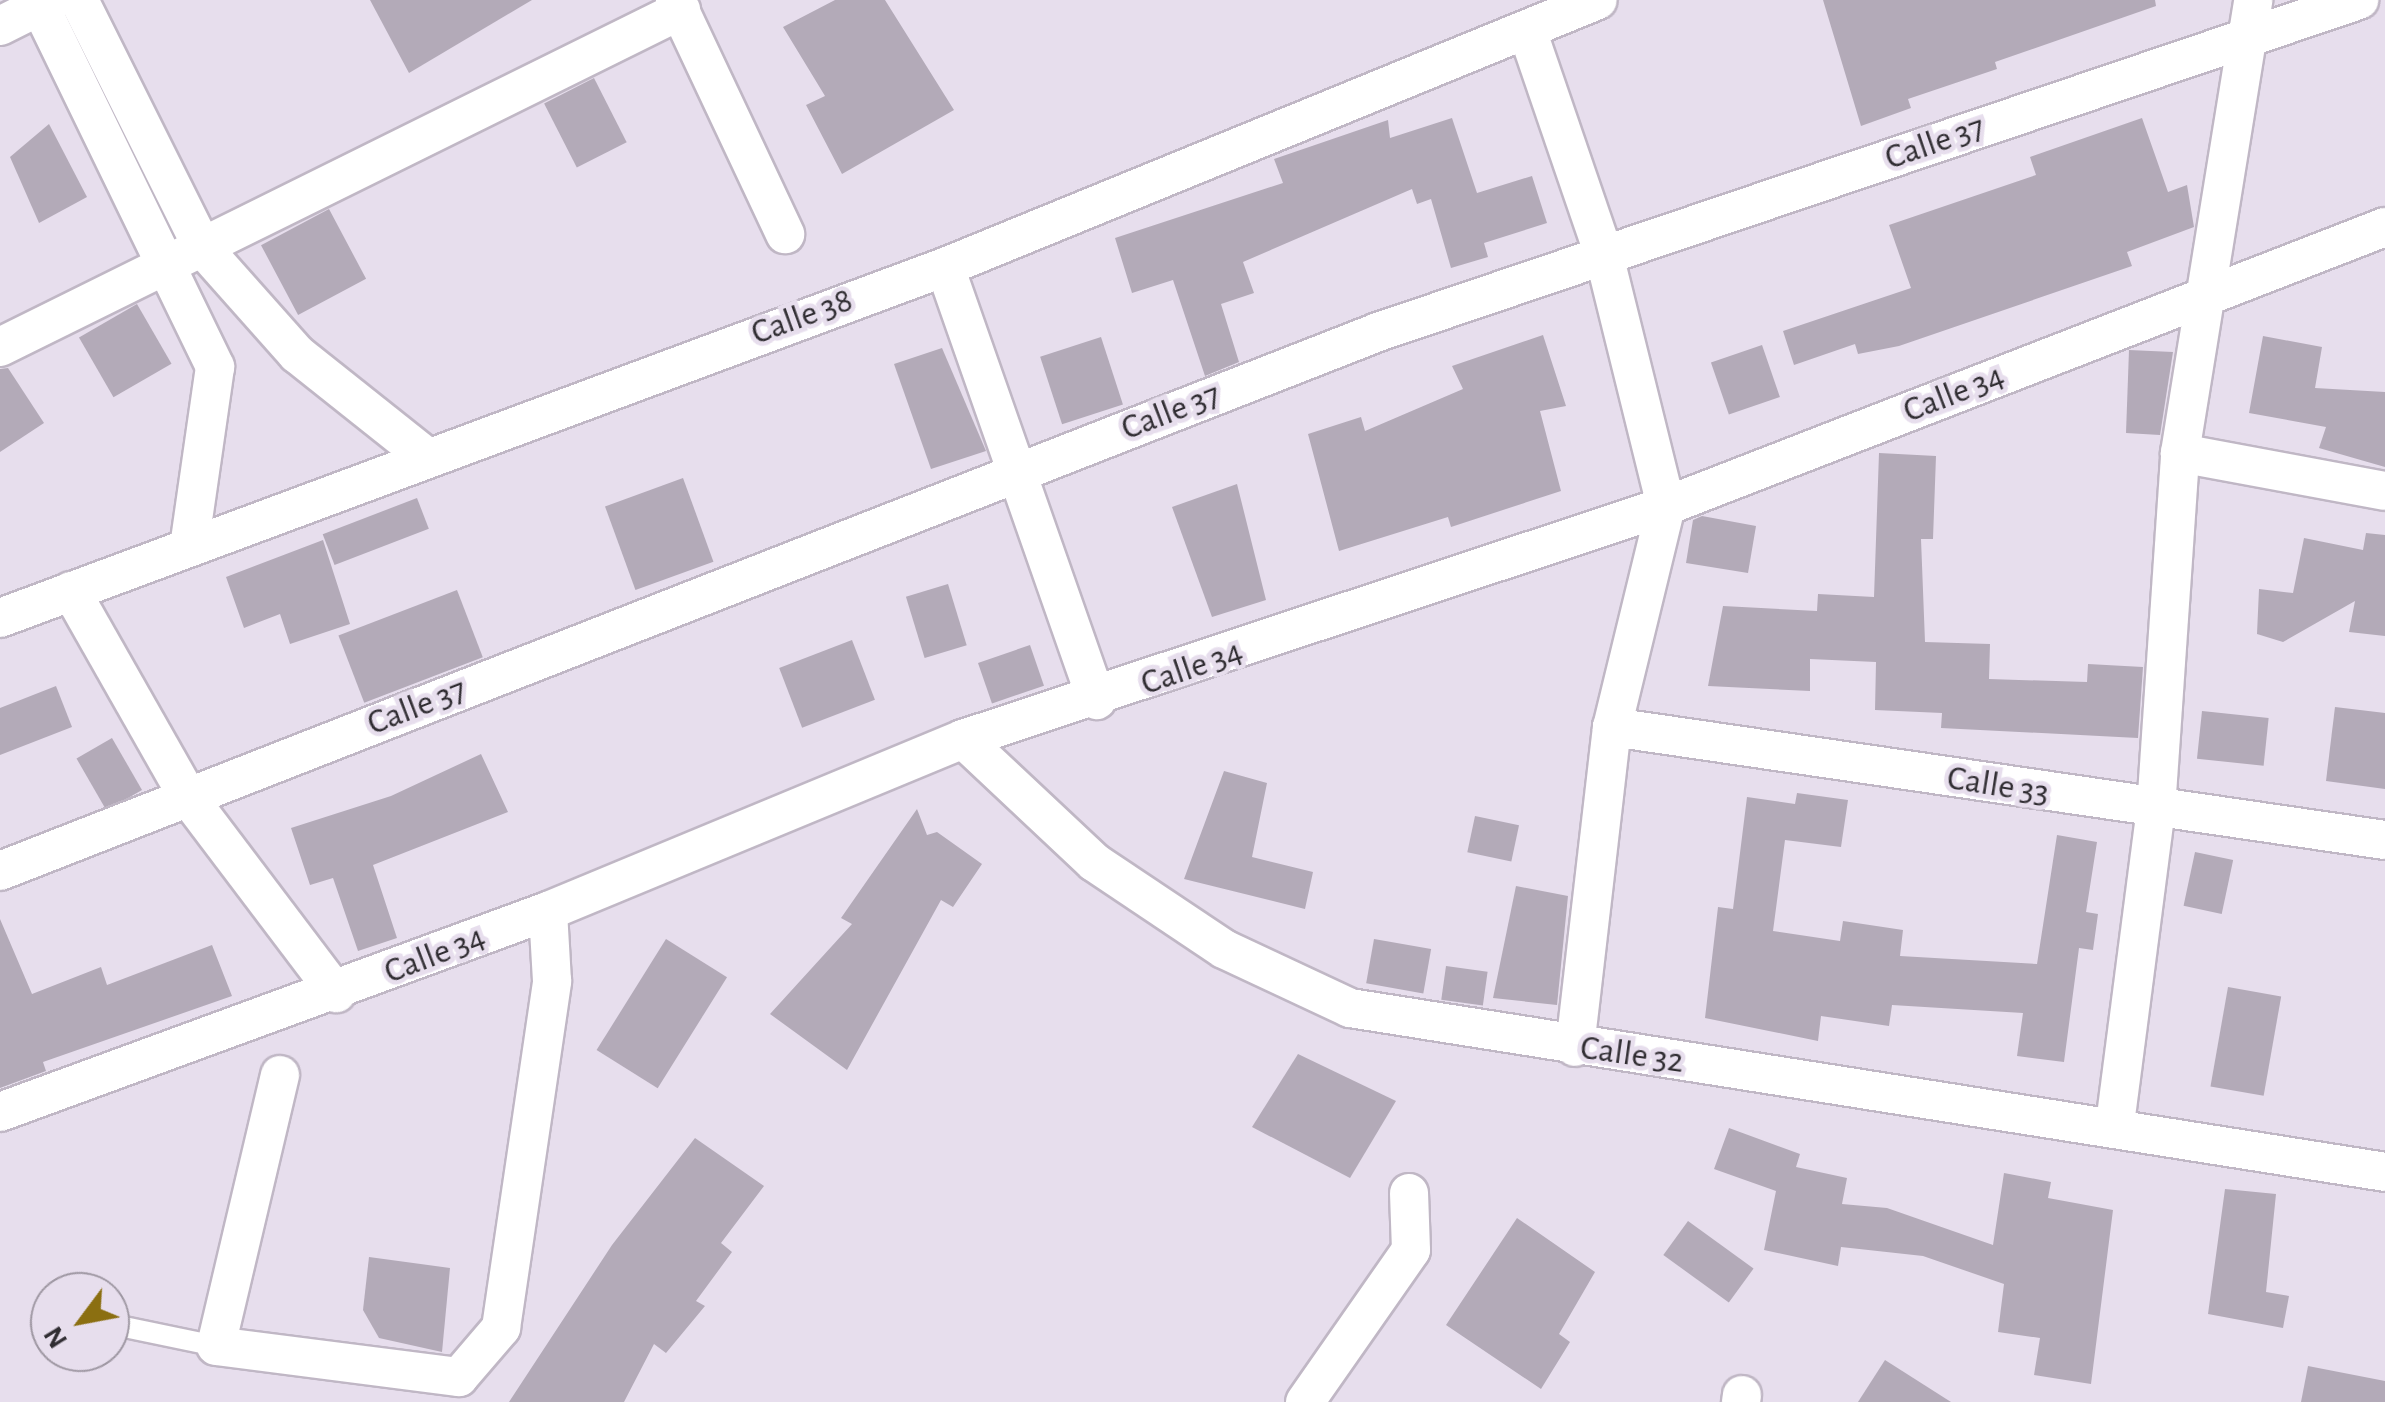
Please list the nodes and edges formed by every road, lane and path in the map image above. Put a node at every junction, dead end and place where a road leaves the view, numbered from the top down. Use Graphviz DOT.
graph roads {
  1 [pos="79,0"];
  2 [pos="1598,0"];
  3 [pos="2253,0"];
  4 [pos="2359,0"];
  5 [pos="43,2"];
  6 [pos="678,5"];
  7 [pos="0,26"];
  8 [pos="1527,30"];
  9 [pos="2248,38"];
  10 [pos="2385,228"];
  11 [pos="786,234"];
  12 [pos="202,247"];
  13 [pos="1604,255"];
  14 [pos="166,262"];
  15 [pos="946,268"];
  16 [pos="2211,294"];
  17 [pos="0,347"];
  18 [pos="2180,453"];
  19 [pos="424,456"];
  20 [pos="1016,472"];
  21 [pos="2385,490"];
  22 [pos="1666,506"];
  23 [pos="189,548"];
  24 [pos="72,591"];
  25 [pos="0,618"];
  26 [pos="1097,700"];
  27 [pos="1612,727"];
  28 [pos="962,739"];
  29 [pos="188,797"];
  30 [pos="2156,810"];
  31 [pos="2385,840"];
  32 [pos="0,871"];
  33 [pos="548,911"];
  34 [pos="336,993"];
  35 [pos="1576,1046"];
  36 [pos="280,1075"];
  37 [pos="0,1112"];
  38 [pos="2115,1124"];
  39 [pos="2385,1172"];
  40 [pos="1410,1193"];
  41 [pos="130,1328"];
  42 [pos="216,1346"];
  43 [pos="1305,1402"];
  1 -- 12 [label="street"];
  2 -- 8 [label="street, Calle 38"];
  3 -- 9 [label="street"];
  4 -- 9 [label="street, Calle 37"];
  5 -- 7 [label="street"];
  5 -- 14 [label="street"];
  6 -- 11 [label="street"];
  6 -- 12 [label="street"];
  8 -- 13 [label="street"];
  8 -- 15 [label="street, Calle 38"];
  9 -- 13 [label="street, Calle 37"];
  9 -- 16 [label="street"];
  10 -- 16 [label="street, Calle 34"];
  12 -- 14 [label="street"];
  12 -- 19 [label="street"];
  13 -- 20 [label="street, Calle 37"];
  13 -- 22 [label="street"];
  14 -- 17 [label="street"];
  14 -- 23 [label="street"];
  15 -- 19 [label="street, Calle 38"];
  15 -- 20 [label="street"];
  16 -- 18 [label="street"];
  16 -- 22 [label="street, Calle 34"];
  18 -- 21 [label="street"];
  18 -- 30 [label="street"];
  19 -- 23 [label="street, Calle 38"];
  20 -- 26 [label="street"];
  20 -- 29 [label="street, Calle 37"];
  22 -- 26 [label="street, Calle 34"];
  22 -- 27 [label="street"];
  23 -- 24 [label="street, Calle 38"];
  24 -- 25 [label="street, Calle 38"];
  24 -- 29 [label="street"];
  26 -- 28 [label="street, Calle 34"];
  27 -- 30 [label="street, Calle 33"];
  27 -- 35 [label="street"];
  28 -- 33 [label="street, Calle 34"];
  28 -- 35 [label="street, Calle 32"];
  29 -- 32 [label="street, Calle 37"];
  29 -- 34 [label="street"];
  30 -- 31 [label="street, Calle 33"];
  30 -- 38 [label="street"];
  33 -- 34 [label="street, Calle 34"];
  33 -- 42 [label="street"];
  34 -- 37 [label="street, Calle 34"];
  35 -- 38 [label="street, Calle 32"];
  36 -- 42 [label="street"];
  38 -- 39 [label="street, Calle 32"];
  40 -- 43 [label="street"];
  41 -- 42 [label="lane"];
}
